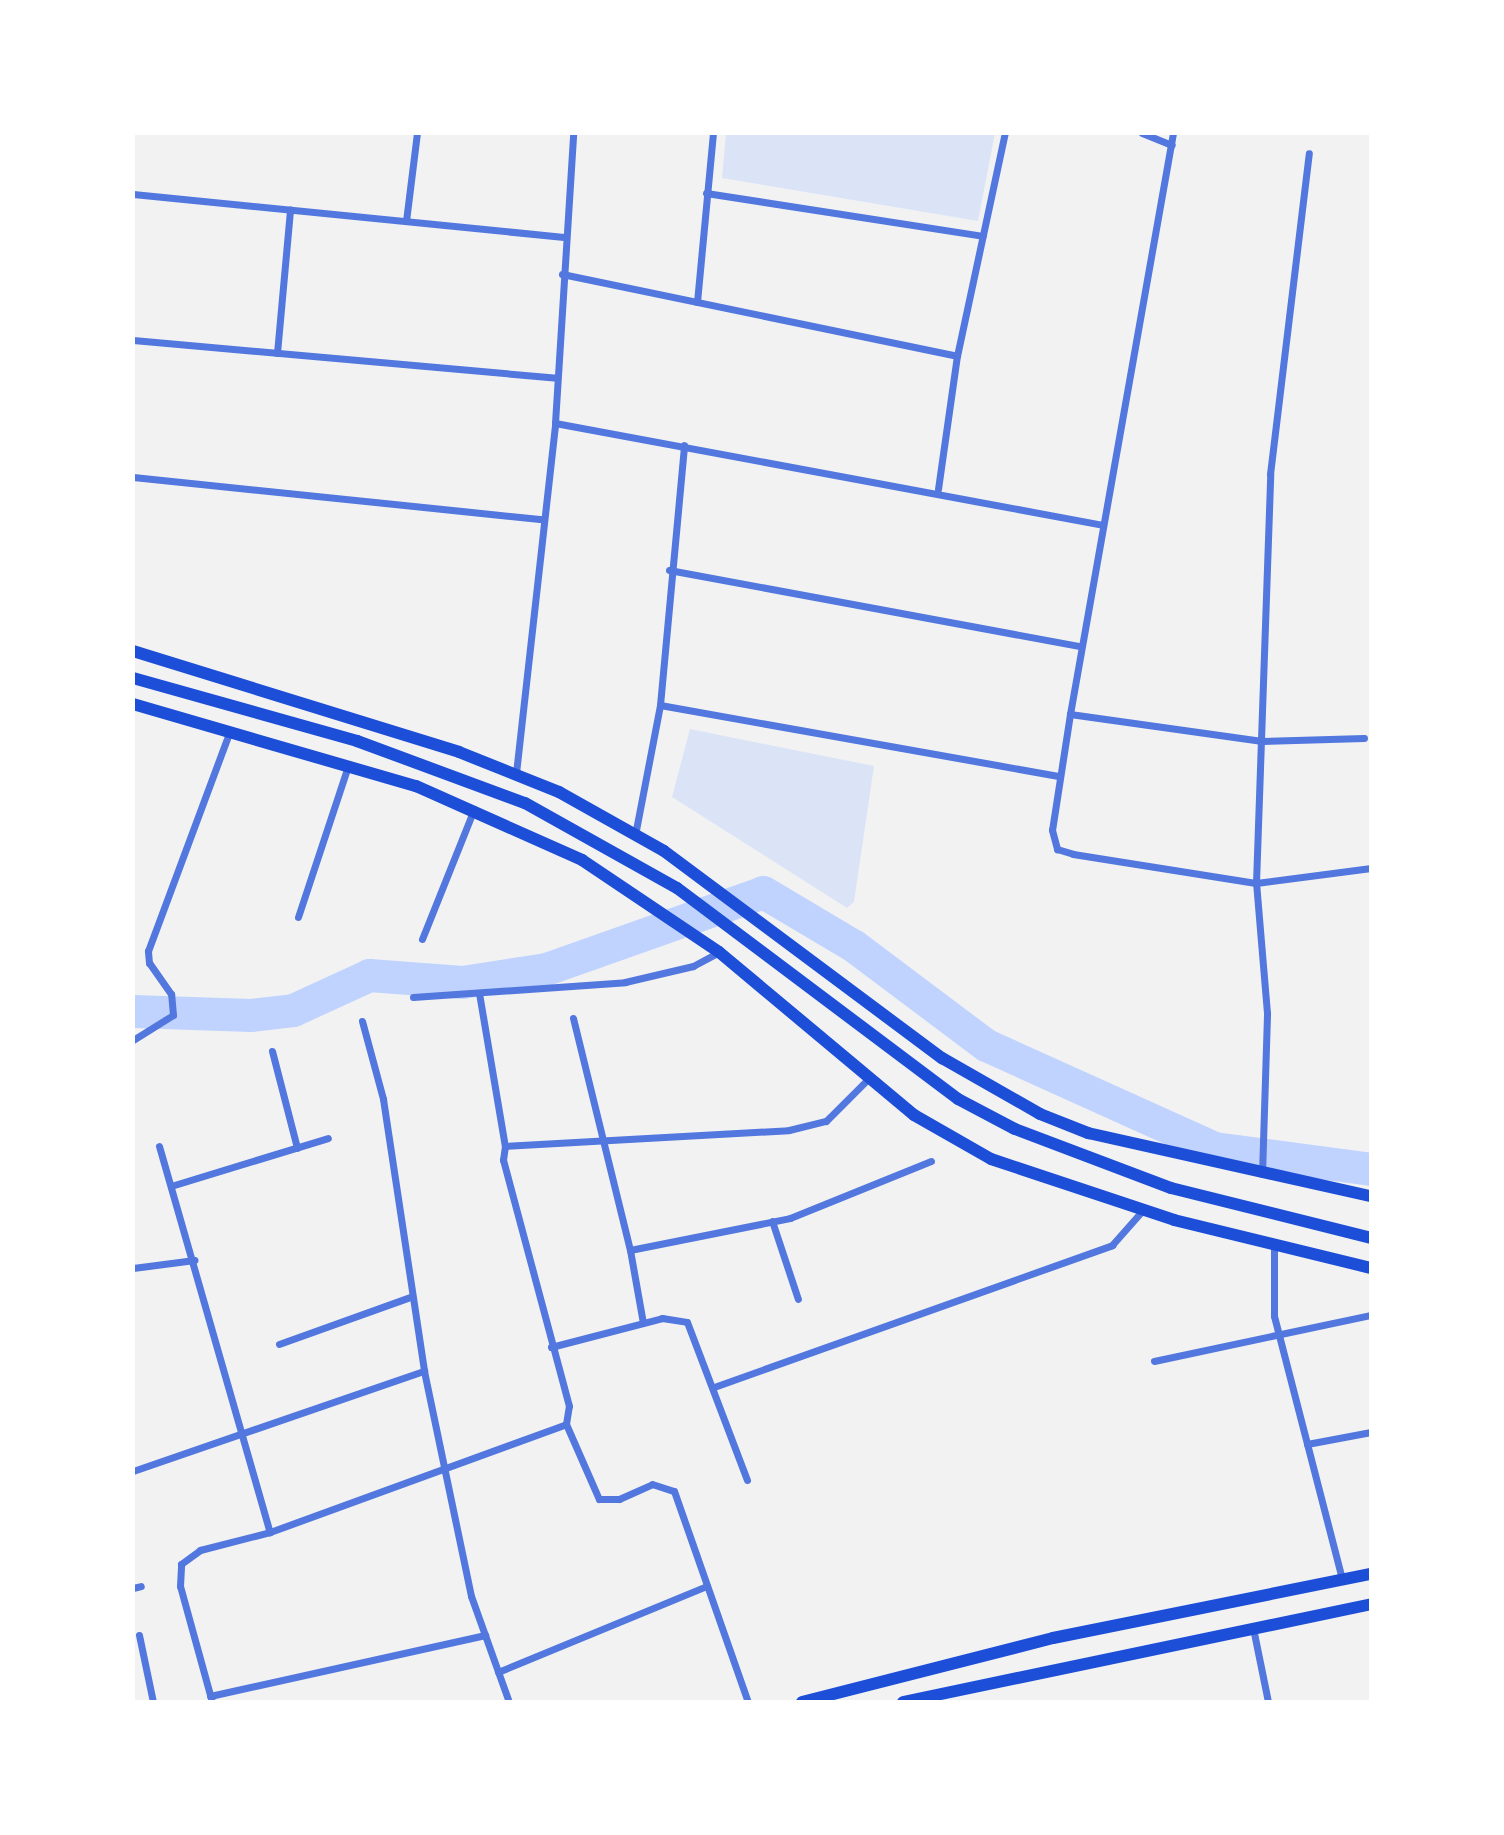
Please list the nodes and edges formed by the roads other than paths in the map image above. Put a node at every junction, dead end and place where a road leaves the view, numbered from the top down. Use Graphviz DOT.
graph roads {
  1 [pos="417,133"];
  2 [pos="573,133"];
  3 [pos="713,133"];
  4 [pos="1005,133"];
  5 [pos="1142,133"];
  6 [pos="1173,133"];
  7 [pos="1172,145"];
  8 [pos="1310,153"];
  9 [pos="706,193"];
  10 [pos="133,194"];
  11 [pos="290,210"];
  12 [pos="407,221"];
  13 [pos="983,236"];
  14 [pos="564,237"];
  15 [pos="562,274"];
  16 [pos="697,302"];
  17 [pos="133,340"];
  18 [pos="277,353"];
  19 [pos="957,356"];
  20 [pos="556,378"];
  21 [pos="555,422"];
  22 [pos="684,445"];
  23 [pos="133,477"];
  24 [pos="938,489"];
  25 [pos="542,519"];
  26 [pos="1103,525"];
  27 [pos="669,570"];
  28 [pos="1081,646"];
  29 [pos="133,652"];
  30 [pos="133,678"];
  31 [pos="133,704"];
  32 [pos="660,705"];
  33 [pos="1070,715"];
  34 [pos="230,731"];
  35 [pos="1364,738"];
  36 [pos="1262,741"];
  37 [pos="349,765"];
  38 [pos="516,774"];
  39 [pos="1060,776"];
  40 [pos="474,809"];
  41 [pos="635,835"];
  42 [pos="1371,869"];
  43 [pos="1256,883"];
  44 [pos="298,917"];
  45 [pos="422,939"];
  46 [pos="719,952"];
  47 [pos="480,993"];
  48 [pos="413,997"];
  49 [pos="573,1018"];
  50 [pos="362,1021"];
  51 [pos="133,1040"];
  52 [pos="272,1051"];
  53 [pos="869,1078"];
  54 [pos="601,1136"];
  55 [pos="328,1138"];
  56 [pos="159,1146"];
  57 [pos="505,1146"];
  58 [pos="297,1148"];
  59 [pos="931,1161"];
  60 [pos="1262,1175"];
  61 [pos="171,1186"];
  62 [pos="1371,1196"];
  63 [pos="1143,1210"];
  64 [pos="772,1221"];
  65 [pos="1371,1238"];
  66 [pos="1274,1244"];
  67 [pos="630,1250"];
  68 [pos="194,1260"];
  69 [pos="133,1268"];
  70 [pos="1371,1268"];
  71 [pos="410,1297"];
  72 [pos="798,1299"];
  73 [pos="1371,1315"];
  74 [pos="643,1323"];
  75 [pos="1279,1335"];
  76 [pos="279,1344"];
  77 [pos="551,1347"];
  78 [pos="1154,1361"];
  79 [pos="424,1371"];
  80 [pos="714,1387"];
  81 [pos="566,1424"];
  82 [pos="1371,1432"];
  83 [pos="240,1433"];
  84 [pos="1307,1444"];
  85 [pos="442,1470"];
  86 [pos="133,1471"];
  87 [pos="747,1480"];
  88 [pos="270,1532"];
  89 [pos="1371,1574"];
  90 [pos="1342,1578"];
  91 [pos="707,1586"];
  92 [pos="1371,1604"];
  93 [pos="1252,1627"];
  94 [pos="139,1636"];
  95 [pos="485,1636"];
  96 [pos="498,1672"];
  97 [pos="211,1699"];
  98 [pos="153,1702"];
  99 [pos="509,1702"];
  100 [pos="748,1702"];
  101 [pos="802,1702"];
  102 [pos="903,1702"];
  103 [pos="1268,1702"];
  1 -- 12 [label="street"];
  2 -- 14 [label="street"];
  3 -- 9 [label="street"];
  4 -- 13 [label="street"];
  5 -- 7 [label="street"];
  6 -- 7 [label="street"];
  7 -- 26 [label="street"];
  8 -- 36 [label="street"];
  9 -- 13 [label="street"];
  9 -- 16 [label="street"];
  10 -- 11 [label="street"];
  11 -- 12 [label="street"];
  11 -- 18 [label="street"];
  12 -- 14 [label="street"];
  13 -- 19 [label="street"];
  14 -- 15 [label="street"];
  15 -- 16 [label="street"];
  15 -- 20 [label="street"];
  16 -- 19 [label="street"];
  17 -- 18 [label="street"];
  18 -- 20 [label="street"];
  19 -- 24 [label="street"];
  20 -- 21 [label="street"];
  21 -- 22 [label="street"];
  21 -- 25 [label="street"];
  22 -- 24 [label="street"];
  22 -- 27 [label="street"];
  23 -- 25 [label="street"];
  24 -- 26 [label="street"];
  25 -- 38 [label="street"];
  26 -- 28 [label="street"];
  27 -- 28 [label="street"];
  27 -- 32 [label="street"];
  28 -- 33 [label="street"];
  29 -- 38 [label="main road"];
  30 -- 65 [label="main road"];
  31 -- 34 [label="main road"];
  32 -- 39 [label="street"];
  32 -- 41 [label="street"];
  33 -- 36 [label="street"];
  33 -- 39 [label="street"];
  34 -- 37 [label="main road"];
  34 -- 51 [label="street"];
  35 -- 36 [label="street"];
  36 -- 43 [label="street"];
  37 -- 40 [label="main road"];
  37 -- 44 [label="street"];
  38 -- 41 [label="main road"];
  39 -- 43 [label="street"];
  40 -- 45 [label="street"];
  40 -- 46 [label="main road"];
  41 -- 60 [label="main road"];
  42 -- 43 [label="street"];
  43 -- 60 [label="street"];
  46 -- 47 [label="street"];
  46 -- 53 [label="main road"];
  47 -- 48 [label="street"];
  47 -- 57 [label="street"];
  49 -- 54 [label="street"];
  50 -- 71 [label="street"];
  52 -- 58 [label="street"];
  53 -- 54 [label="street"];
  53 -- 63 [label="main road"];
  54 -- 57 [label="street"];
  54 -- 67 [label="street"];
  55 -- 58 [label="street"];
  56 -- 61 [label="street"];
  57 -- 77 [label="street"];
  58 -- 61 [label="street"];
  59 -- 64 [label="street"];
  60 -- 62 [label="main road"];
  61 -- 68 [label="street"];
  63 -- 66 [label="main road"];
  63 -- 80 [label="street"];
  64 -- 67 [label="street"];
  64 -- 72 [label="street"];
  66 -- 70 [label="main road"];
  66 -- 75 [label="street"];
  67 -- 74 [label="street"];
  68 -- 69 [label="street"];
  68 -- 83 [label="street"];
  71 -- 76 [label="street"];
  71 -- 79 [label="street"];
  73 -- 75 [label="street"];
  74 -- 77 [label="street"];
  74 -- 80 [label="street"];
  75 -- 78 [label="street"];
  75 -- 84 [label="street"];
  77 -- 81 [label="street"];
  79 -- 83 [label="street"];
  79 -- 85 [label="street"];
  80 -- 87 [label="street"];
  81 -- 85 [label="street"];
  81 -- 91 [label="street"];
  82 -- 84 [label="street"];
  83 -- 86 [label="street"];
  83 -- 88 [label="street"];
  84 -- 90 [label="street"];
  85 -- 88 [label="street"];
  85 -- 95 [label="street"];
  88 -- 97 [label="street"];
  89 -- 90 [label="main road"];
  90 -- 101 [label="main road"];
  91 -- 96 [label="street"];
  91 -- 100 [label="street"];
  92 -- 93 [label="main road"];
  93 -- 102 [label="main road"];
  93 -- 103 [label="street"];
  94 -- 98 [label="street"];
  95 -- 96 [label="street"];
  95 -- 97 [label="street"];
  96 -- 99 [label="street"];
}
